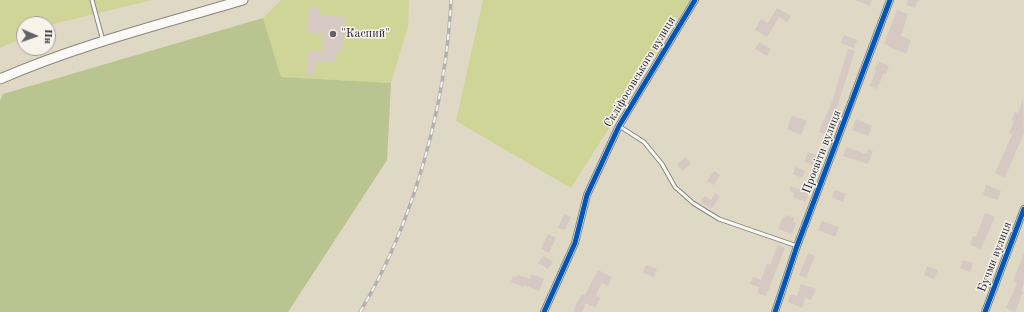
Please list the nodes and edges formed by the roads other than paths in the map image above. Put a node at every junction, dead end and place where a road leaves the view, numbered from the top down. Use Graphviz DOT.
graph roads {
  1 [pos="92,0"];
  2 [pos="243,0"];
  3 [pos="695,0"];
  4 [pos="890,0"];
  5 [pos="104,41"];
  6 [pos="0,79"];
  7 [pos="619,126"];
  8 [pos="1024,209"];
  9 [pos="797,246"];
  10 [pos="544,312"];
  11 [pos="776,312"];
  12 [pos="985,312"];
  1 -- 5 [label="lane"];
  2 -- 5 [label="main road"];
  3 -- 7 [label="street, Скліфосовського вулиця"];
  4 -- 9 [label="street, Просвіти вулиця"];
  5 -- 6 [label="main road"];
  7 -- 9 [label="lane"];
  7 -- 10 [label="street, Скліфосовського вулиця"];
  8 -- 12 [label="street, Бучми вулиця"];
  9 -- 11 [label="street, Просвіти вулиця"];
}
